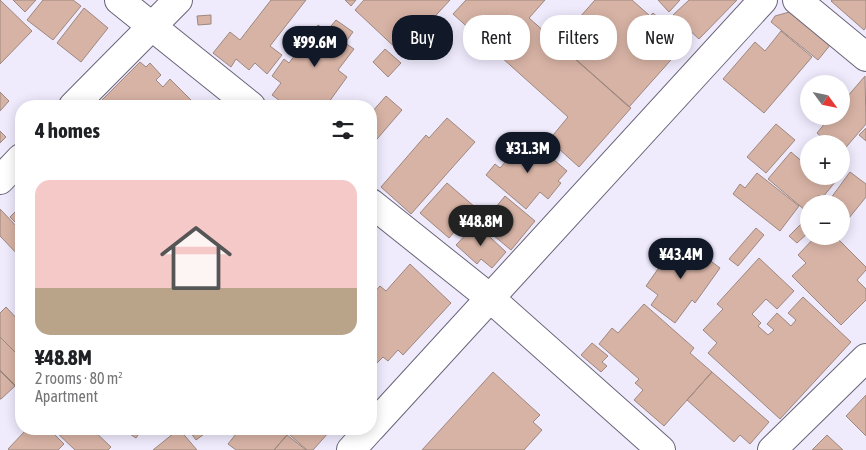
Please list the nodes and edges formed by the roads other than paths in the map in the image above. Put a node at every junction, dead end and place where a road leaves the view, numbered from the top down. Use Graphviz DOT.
graph roads {
  1 [pos="119,0"];
  2 [pos="178,0"];
  3 [pos="763,0"];
  4 [pos="797,0"];
  5 [pos="152,27"];
  6 [pos="866,57"];
  7 [pos="79,100"];
  8 [pos="243,100"];
  9 [pos="15,164"];
  10 [pos="0,180"];
  11 [pos="377,208"];
  12 [pos="490,298"];
  13 [pos="866,358"];
  14 [pos="377,421"];
  15 [pos="365,435"];
  16 [pos="351,450"];
  17 [pos="661,450"];
  18 [pos="772,450"];
  1 -- 5 [label="street"];
  2 -- 5 [label="street"];
  3 -- 12 [label="street"];
  4 -- 6 [label="street"];
  5 -- 7 [label="street"];
  5 -- 8 [label="street"];
  9 -- 10 [label="street"];
  11 -- 12 [label="street"];
  12 -- 14 [label="street"];
  12 -- 17 [label="street"];
  13 -- 18 [label="street"];
  15 -- 16 [label="street"];
}
